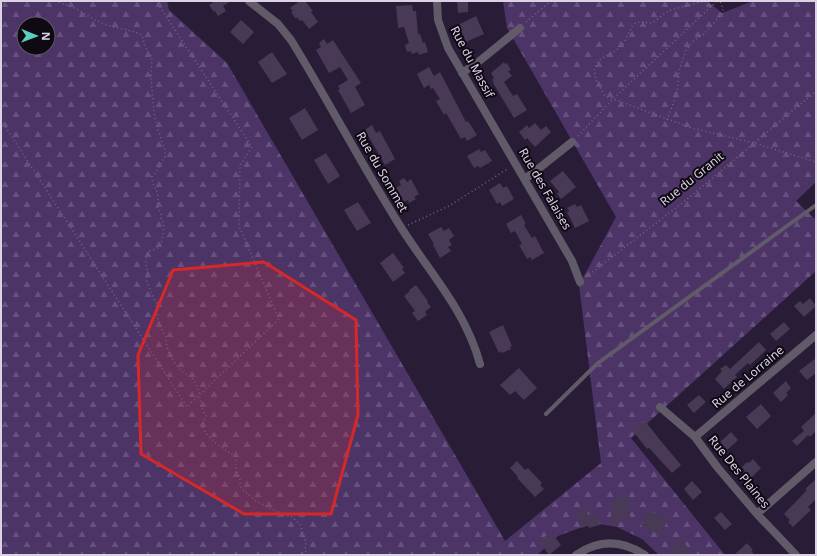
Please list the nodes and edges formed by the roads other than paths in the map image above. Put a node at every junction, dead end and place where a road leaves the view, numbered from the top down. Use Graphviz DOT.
graph roads {
  1 [pos="249,1"];
  2 [pos="437,1"];
  3 [pos="520,28"];
  4 [pos="462,73"];
  5 [pos="485,111"];
  6 [pos="572,142"];
  7 [pos="525,179"];
  8 [pos="816,205"];
  9 [pos="580,282"];
  10 [pos="816,335"];
  11 [pos="480,364"];
  12 [pos="660,407"];
  13 [pos="546,414"];
  14 [pos="695,437"];
  15 [pos="816,462"];
  16 [pos="757,514"];
  17 [pos="576,555"];
  18 [pos="645,555"];
  19 [pos="796,555"];
  1 -- 11 [label="street, Rue du Sommet"];
  2 -- 4 [label="street, Rue du Massif"];
  3 -- 4 [label="street"];
  4 -- 5 [label="street, Rue du Massif"];
  5 -- 7 [label="street, Rue des Falaises"];
  6 -- 7 [label="street"];
  7 -- 9 [label="street, Rue des Falaises"];
  8 -- 13 [label="lane"];
  10 -- 14 [label="street, Rue de Lorraine"];
  12 -- 14 [label="street, Rue Des Plaines"];
  14 -- 16 [label="street, Rue Des Plaines"];
  15 -- 16 [label="street"];
  16 -- 19 [label="street, Rue Des Plaines"];
  17 -- 18 [label="street"];
}
